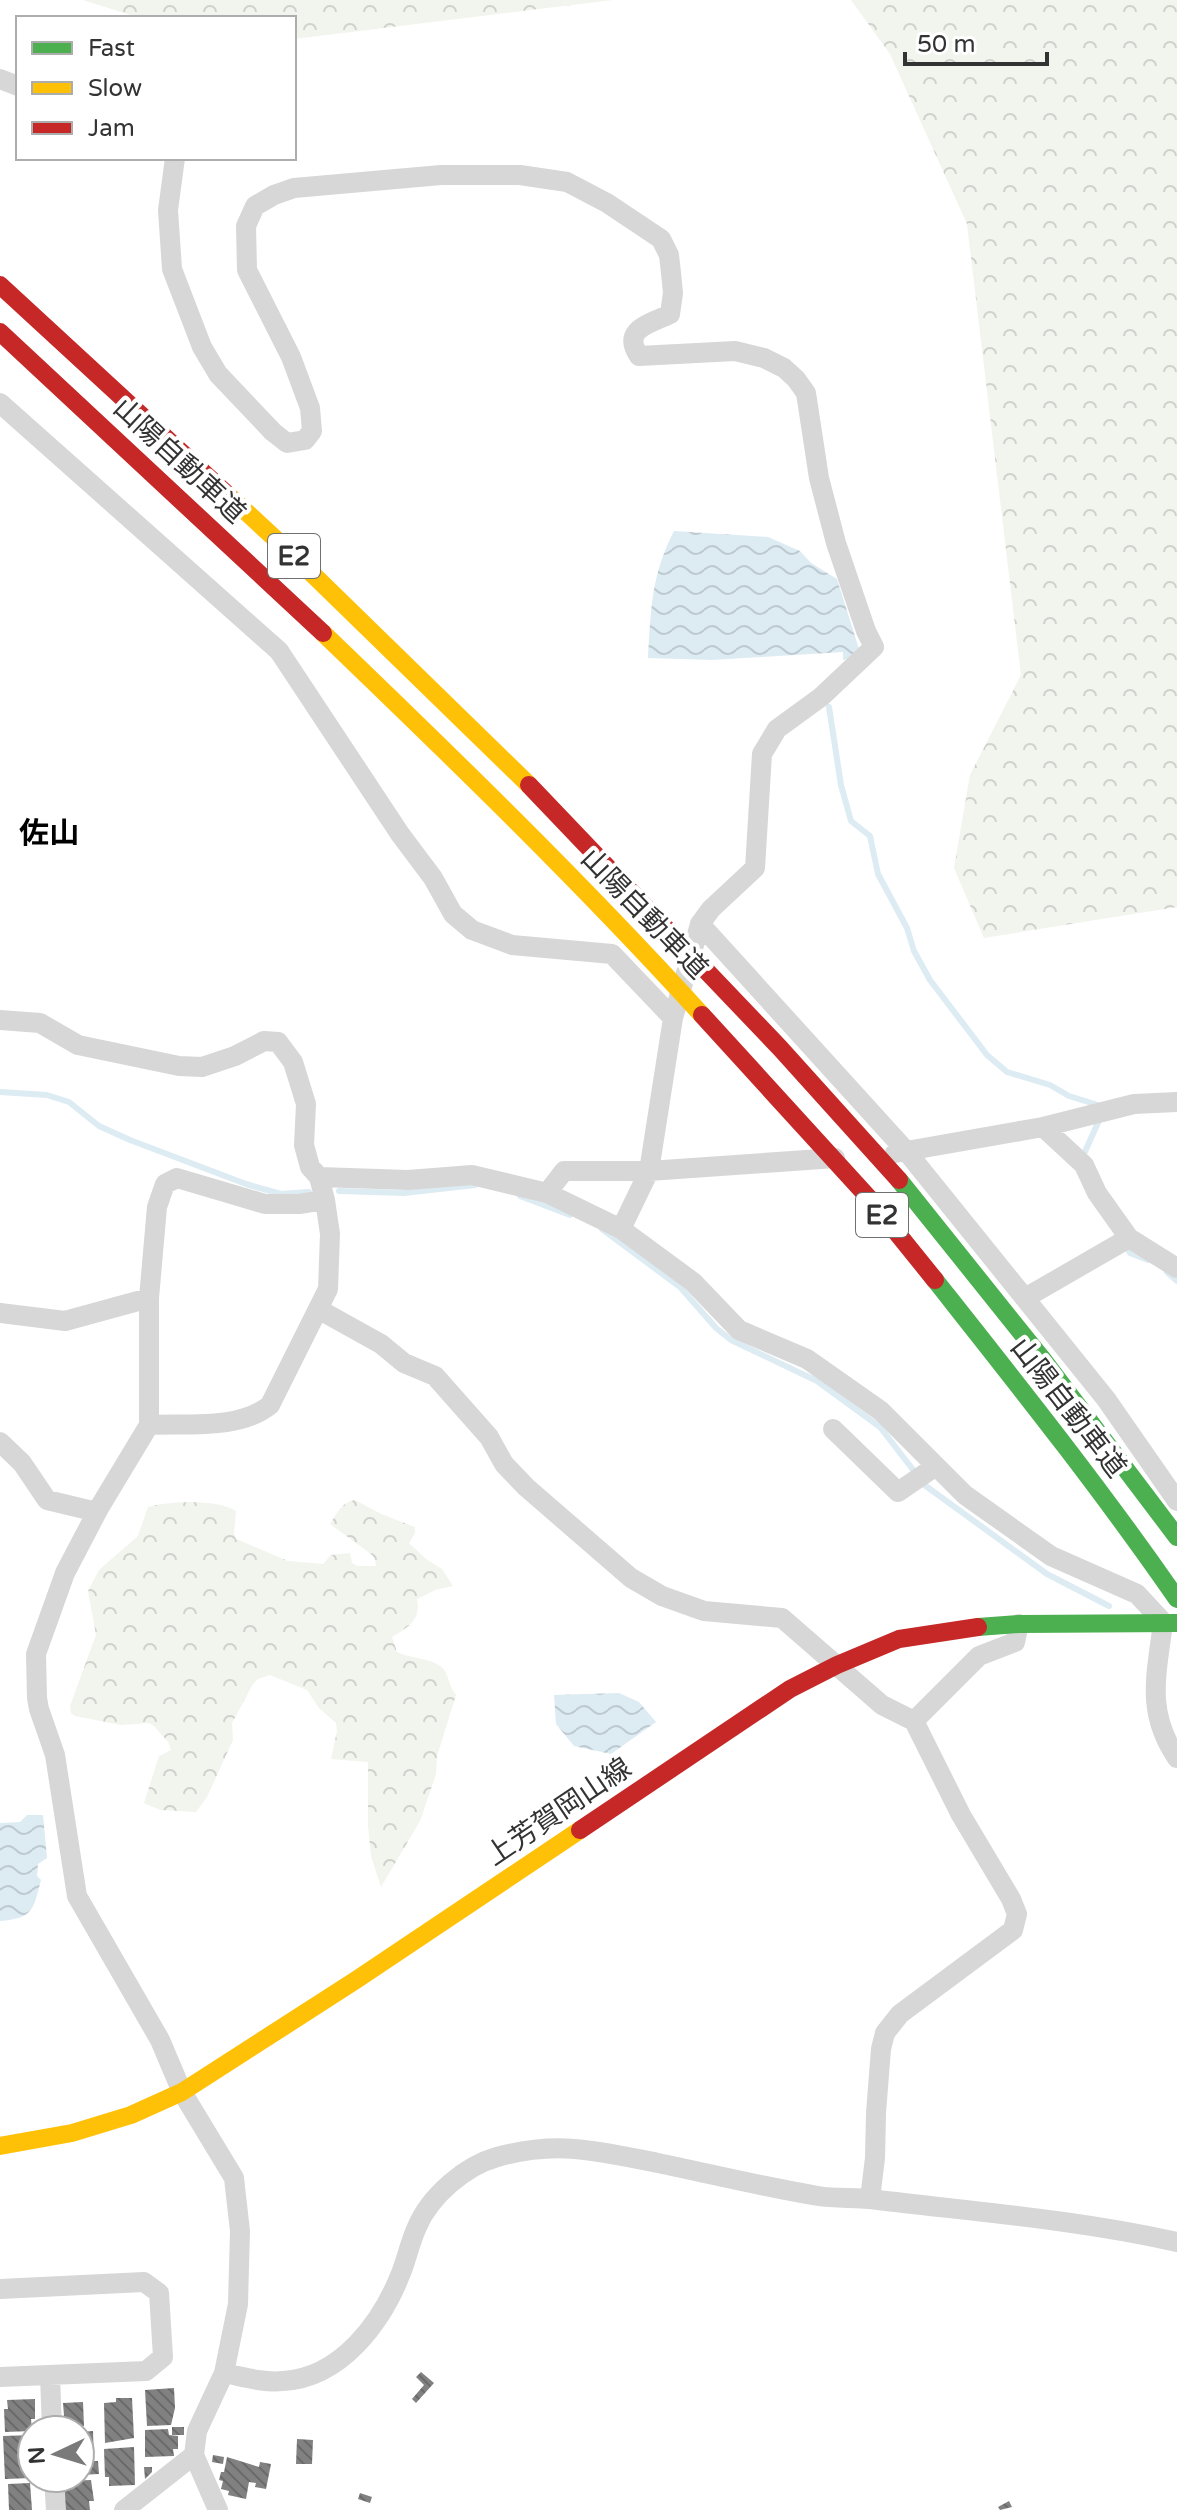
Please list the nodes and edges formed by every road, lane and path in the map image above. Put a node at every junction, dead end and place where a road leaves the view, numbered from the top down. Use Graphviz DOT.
graph roads {
  1 [pos="175,160"];
  2 [pos="0,285"];
  3 [pos="0,332"];
  4 [pos="0,403"];
  5 [pos="700,924"];
  6 [pos="673,1018"];
  7 [pos="0,1020"];
  8 [pos="1177,1102"];
  9 [pos="1043,1127"];
  10 [pos="907,1152"];
  11 [pos="649,1171"];
  12 [pos="319,1177"];
  13 [pos="547,1193"];
  14 [pos="325,1200"];
  15 [pos="621,1229"];
  16 [pos="1125,1240"];
  17 [pos="1177,1268"];
  18 [pos="149,1298"];
  19 [pos="1025,1298"];
  20 [pos="318,1309"];
  21 [pos="0,1313"];
  22 [pos="149,1425"];
  23 [pos="833,1429"];
  24 [pos="0,1442"];
  25 [pos="936,1466"];
  26 [pos="1177,1501"];
  27 [pos="97,1512"];
  28 [pos="1177,1537"];
  29 [pos="1177,1599"];
  30 [pos="1170,1622"];
  31 [pos="1019,1624"];
  32 [pos="837,1665"];
  33 [pos="914,1721"];
  34 [pos="1177,1758"];
  35 [pos="182,2092"];
  36 [pos="0,2146"];
  37 [pos="870,2199"];
  38 [pos="1177,2242"];
  39 [pos="0,2289"];
  40 [pos="224,2373"];
  41 [pos="50,2375"];
  42 [pos="0,2377"];
  43 [pos="51,2414"];
  44 [pos="194,2455"];
  45 [pos="124,2510"];
  46 [pos="218,2510"];
  1 -- 5 [label="street"];
  2 -- 28 [label="main road, 山陽自動車道 / E2"];
  3 -- 29 [label="main road, 山陽自動車道 / E2"];
  4 -- 6 [label="street"];
  5 -- 6 [label="street"];
  5 -- 10 [label="street"];
  6 -- 11 [label="street"];
  7 -- 12 [label="street"];
  8 -- 9 [label="street"];
  9 -- 10 [label="street"];
  9 -- 16 [label="street"];
  10 -- 11 [label="street"];
  10 -- 19 [label="street"];
  11 -- 13 [label="street"];
  11 -- 15 [label="street"];
  12 -- 13 [label="street"];
  12 -- 14 [label="street"];
  13 -- 15 [label="street"];
  14 -- 18 [label="street"];
  14 -- 20 [label="street"];
  15 -- 25 [label="street"];
  16 -- 17 [label="street"];
  16 -- 19 [label="street"];
  18 -- 21 [label="street"];
  18 -- 22 [label="street"];
  19 -- 26 [label="street"];
  20 -- 22 [label="street"];
  20 -- 32 [label="street"];
  22 -- 27 [label="street"];
  23 -- 25 [label="street"];
  24 -- 27 [label="street"];
  25 -- 30 [label="street"];
  27 -- 35 [label="street"];
  30 -- 31 [label="main road, 上芳賀岡山線"];
  30 -- 34 [label="street"];
  31 -- 32 [label="main road, 上芳賀岡山線"];
  31 -- 33 [label="street"];
  32 -- 33 [label="street"];
  32 -- 35 [label="main road, 上芳賀岡山線"];
  33 -- 37 [label="street"];
  35 -- 36 [label="main road, 上芳賀岡山線"];
  35 -- 40 [label="street"];
  37 -- 38 [label="street"];
  37 -- 40 [label="street"];
  39 -- 41 [label="street"];
  40 -- 44 [label="street"];
  41 -- 42 [label="street"];
  41 -- 43 [label="street"];
  44 -- 45 [label="street"];
  44 -- 46 [label="street"];
}
